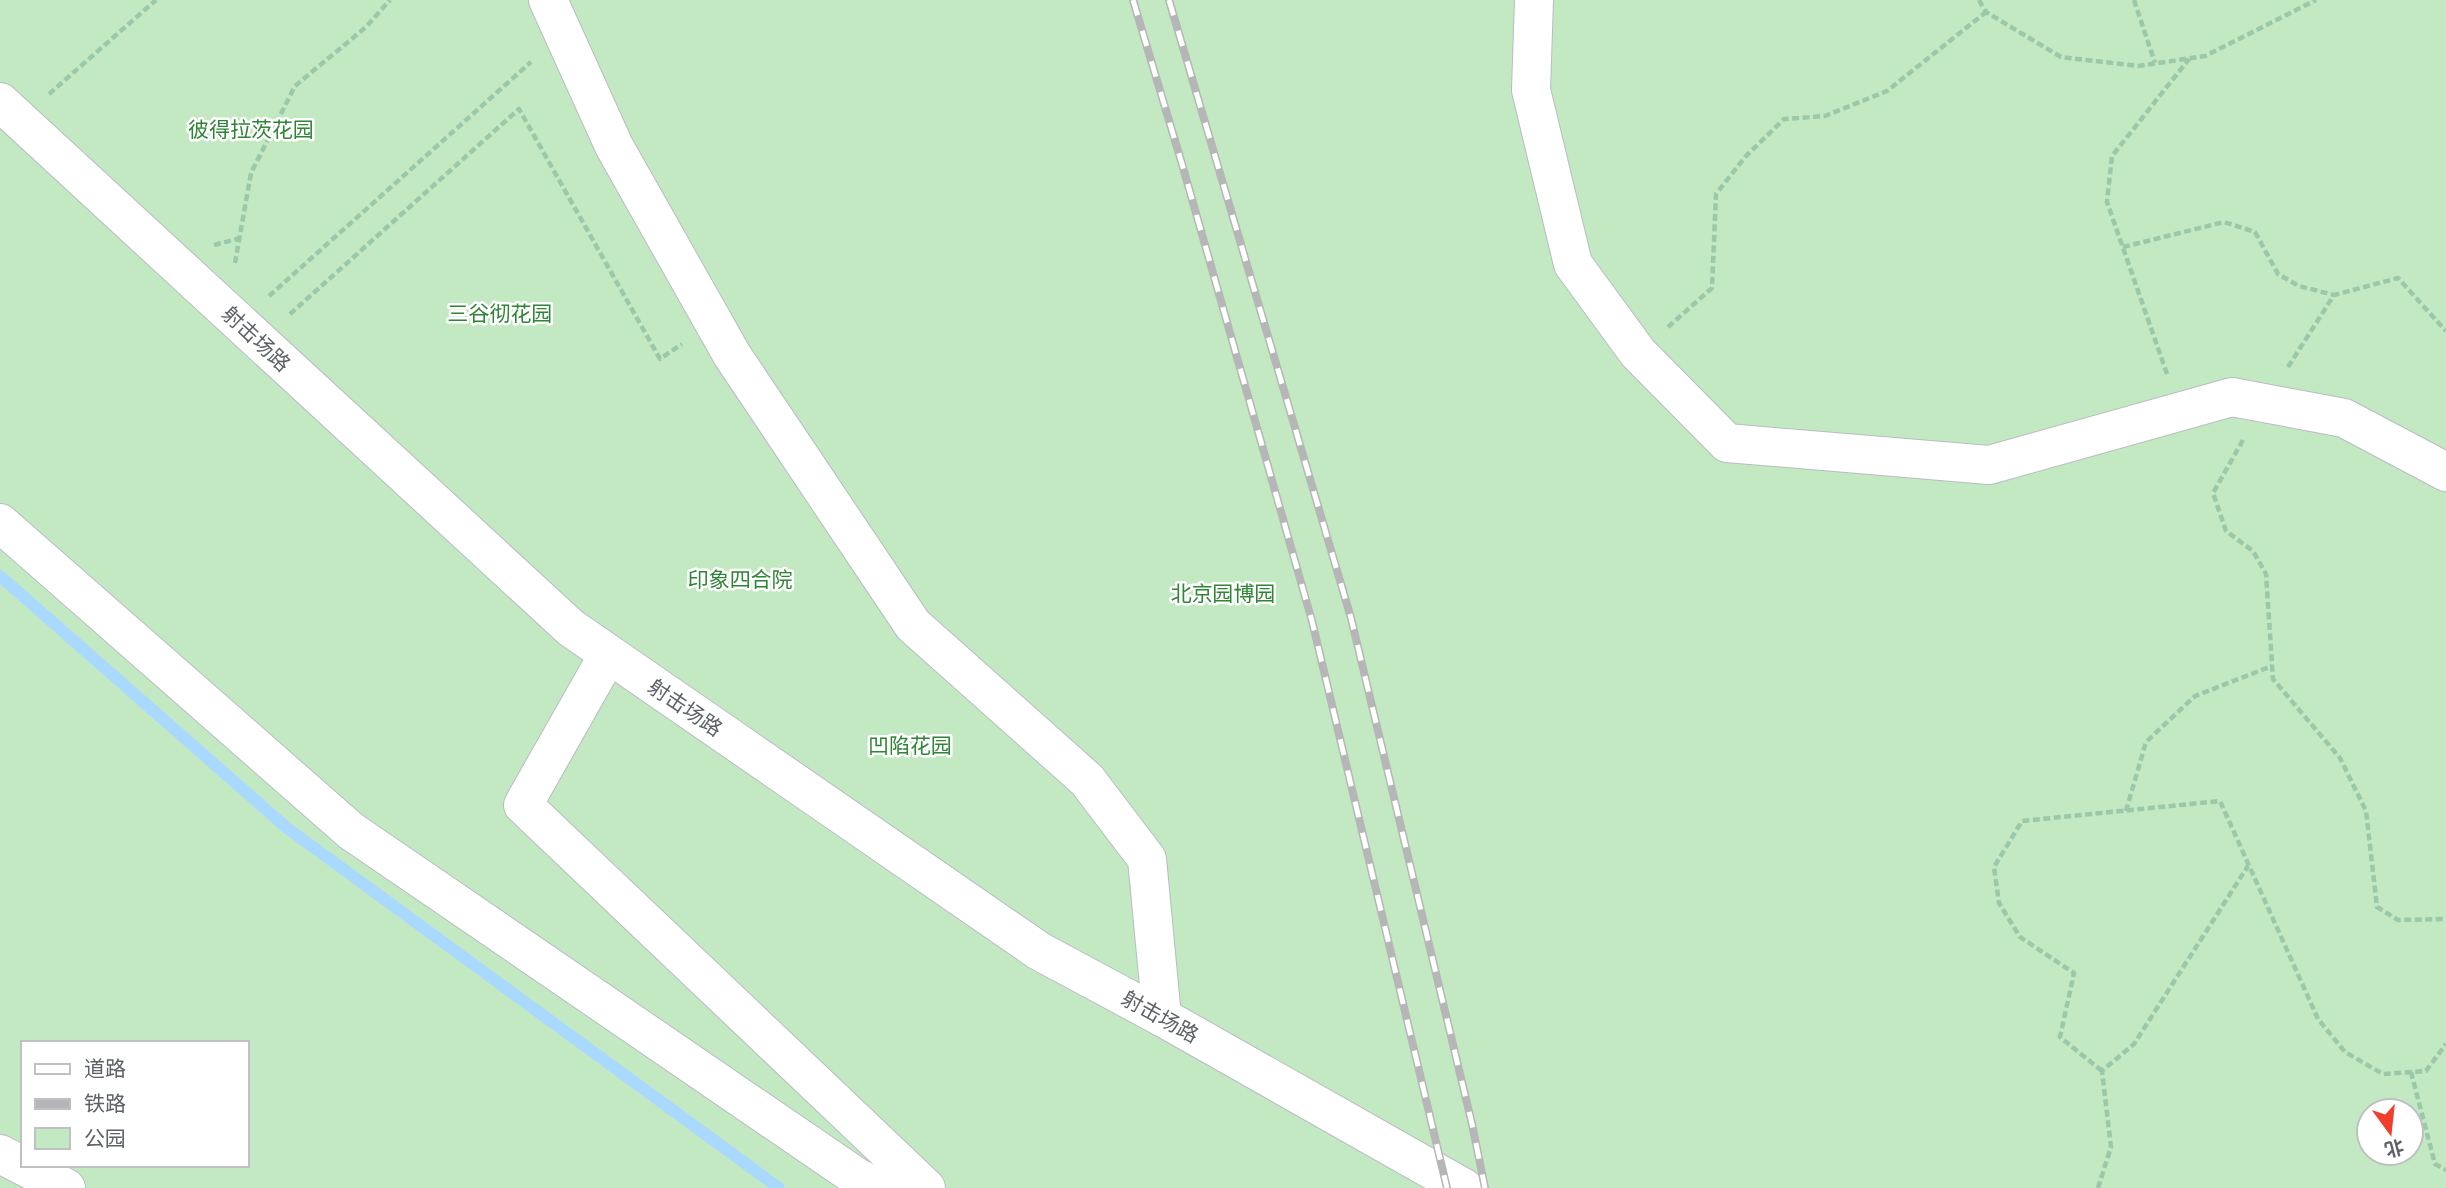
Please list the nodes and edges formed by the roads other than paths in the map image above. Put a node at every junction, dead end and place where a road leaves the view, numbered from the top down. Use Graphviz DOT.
graph roads {
  1 [pos="1534,0"];
  2 [pos="555,17"];
  3 [pos="10,111"];
  4 [pos="2446,472"];
  5 [pos="3,531"];
  6 [pos="608,655"];
  7 [pos="1162,1017"];
  8 [pos="0,1154"];
  9 [pos="21,1165"];
  10 [pos="25,1167"];
  11 [pos="66,1188"];
  12 [pos="879,1188"];
  13 [pos="926,1188"];
  14 [pos="1464,1188"];
  1 -- 4 [label="street"];
  2 -- 7 [label="street"];
  3 -- 6 [label="street, 射击场路"];
  5 -- 12 [label="street"];
  6 -- 7 [label="street, 射击场路"];
  6 -- 13 [label="street"];
  7 -- 14 [label="street, 射击场路"];
  8 -- 9 [label="street"];
  10 -- 11 [label="street"];
}
